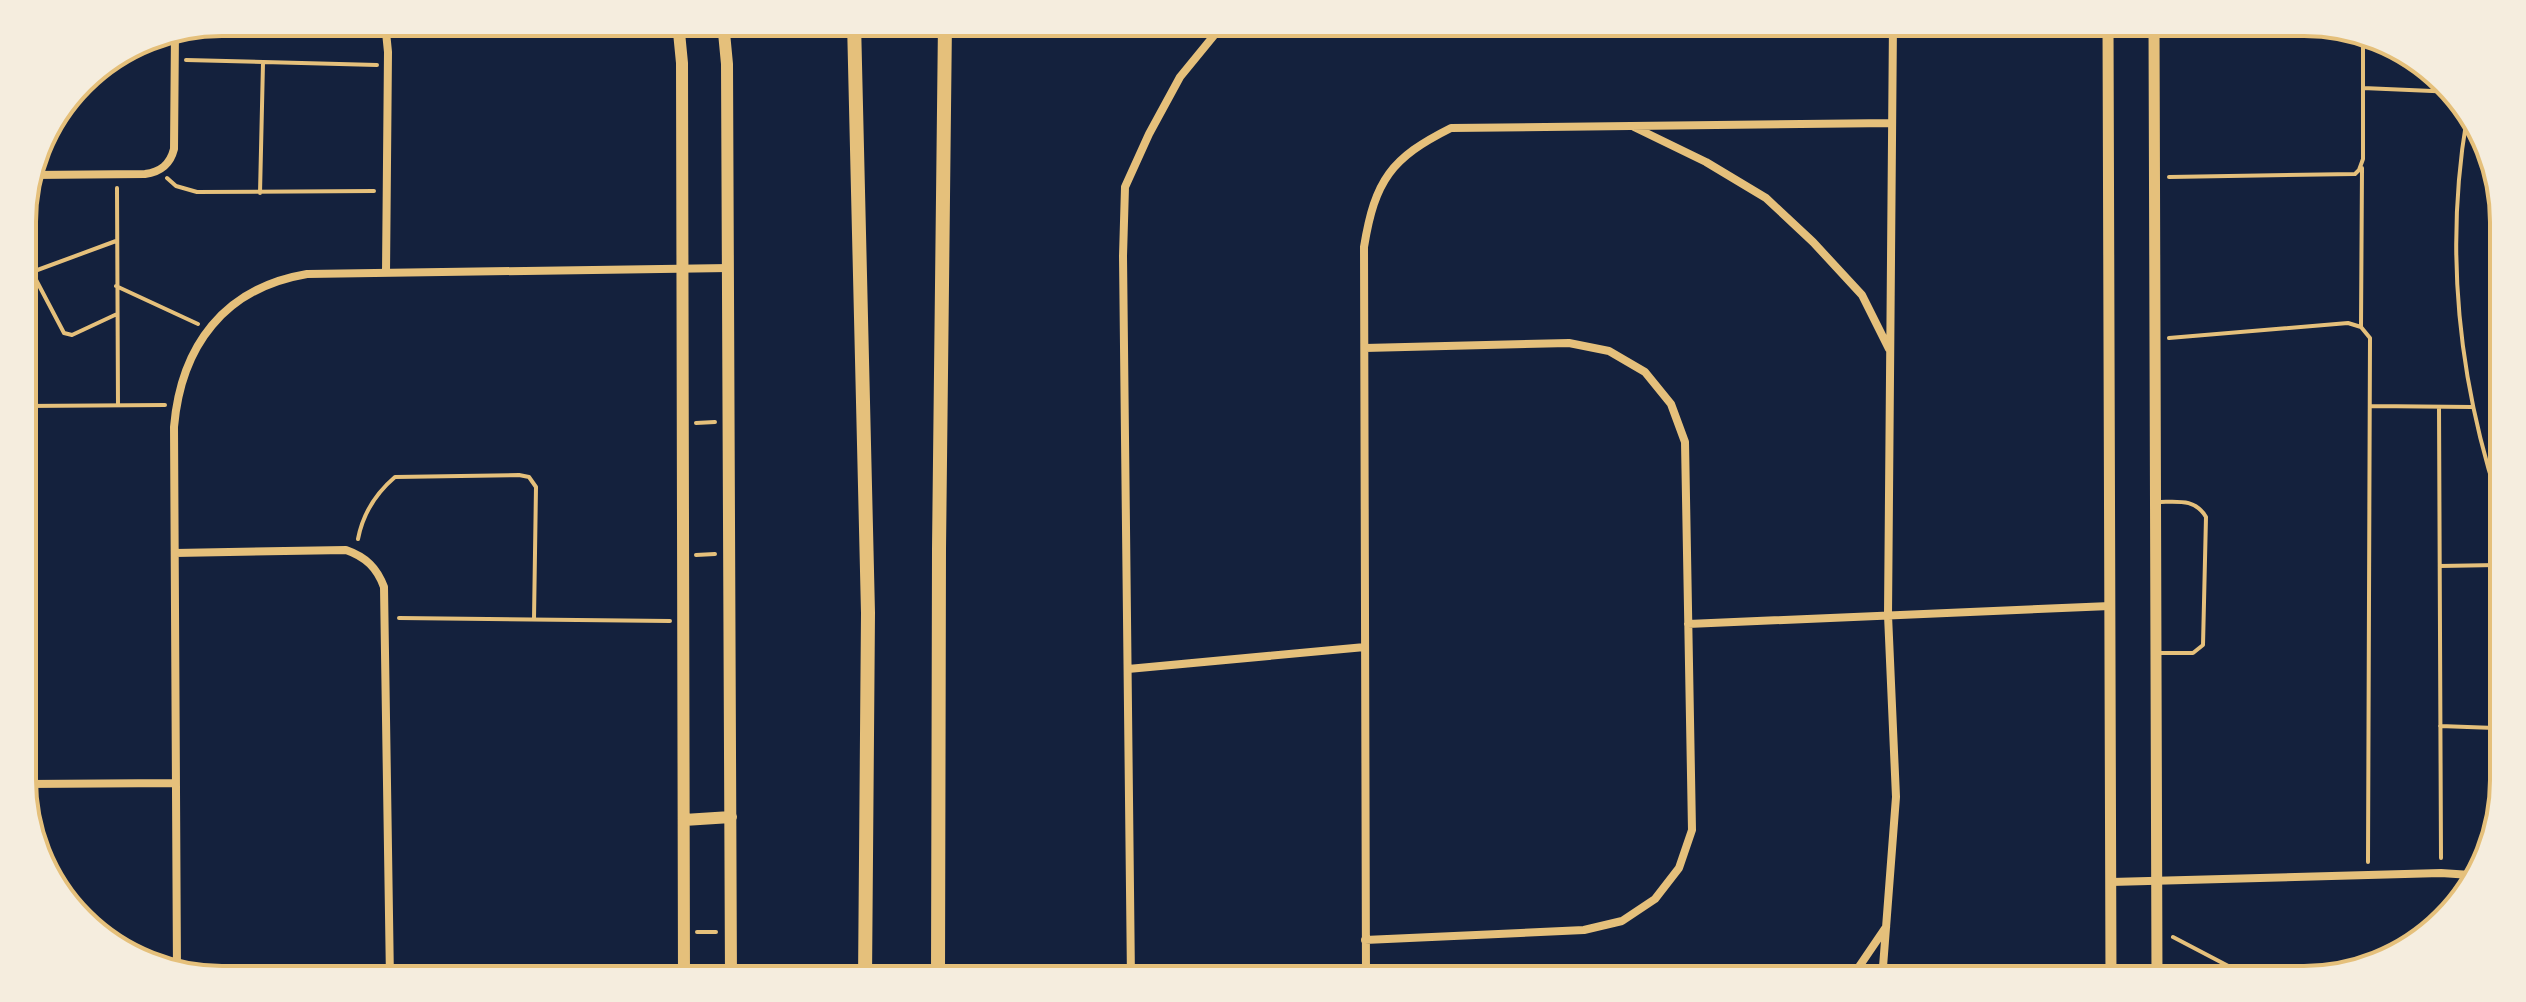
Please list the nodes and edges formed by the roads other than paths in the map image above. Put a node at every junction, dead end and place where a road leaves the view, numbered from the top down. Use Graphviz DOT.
graph roads {
  1 [pos="386,36"];
  2 [pos="679,36"];
  3 [pos="724,36"];
  4 [pos="854,36"];
  5 [pos="945,36"];
  6 [pos="1214,36"];
  7 [pos="1893,36"];
  8 [pos="2108,36"];
  9 [pos="2154,36"];
  10 [pos="175,43"];
  11 [pos="1892,123"];
  12 [pos="1630,125"];
  13 [pos="42,175"];
  14 [pos="729,268"];
  15 [pos="683,269"];
  16 [pos="386,273"];
  17 [pos="1365,348"];
  18 [pos="1890,352"];
  19 [pos="2156,502"];
  20 [pos="175,553"];
  21 [pos="2110,606"];
  22 [pos="1888,615"];
  23 [pos="1688,624"];
  24 [pos="1365,647"];
  25 [pos="2156,653"];
  26 [pos="1128,669"];
  27 [pos="176,783"];
  28 [pos="36,784"];
  29 [pos="731,817"];
  30 [pos="684,820"];
  31 [pos="2464,875"];
  32 [pos="2157,879"];
  33 [pos="2111,882"];
  34 [pos="1886,927"];
  35 [pos="1365,940"];
  36 [pos="177,960"];
  37 [pos="390,966"];
  38 [pos="684,966"];
  39 [pos="731,966"];
  40 [pos="865,966"];
  41 [pos="938,966"];
  42 [pos="1131,966"];
  43 [pos="1366,966"];
  44 [pos="1860,966"];
  45 [pos="1883,966"];
  46 [pos="2111,966"];
  47 [pos="2157,966"];
  1 -- 16 [label="street"];
  2 -- 15 [label="main road"];
  3 -- 14 [label="main road"];
  4 -- 40 [label="highway"];
  5 -- 41 [label="highway"];
  6 -- 26 [label="street"];
  7 -- 11 [label="street"];
  8 -- 21 [label="street"];
  9 -- 19 [label="street"];
  10 -- 13 [label="street"];
  11 -- 12 [label="street"];
  11 -- 18 [label="street"];
  12 -- 17 [label="street"];
  12 -- 18 [label="street"];
  14 -- 15 [label="street"];
  14 -- 29 [label="main road"];
  15 -- 16 [label="street"];
  15 -- 30 [label="main road"];
  16 -- 20 [label="street"];
  17 -- 23 [label="street"];
  17 -- 24 [label="street"];
  18 -- 22 [label="street"];
  19 -- 25 [label="street"];
  19 -- 25 [label="lane"];
  20 -- 27 [label="street"];
  20 -- 37 [label="street"];
  21 -- 22 [label="street"];
  21 -- 33 [label="street"];
  22 -- 23 [label="street"];
  22 -- 34 [label="street"];
  23 -- 35 [label="street"];
  24 -- 26 [label="street"];
  24 -- 35 [label="street"];
  25 -- 32 [label="street"];
  26 -- 42 [label="street"];
  27 -- 28 [label="street"];
  27 -- 36 [label="street"];
  29 -- 30 [label="main road"];
  29 -- 39 [label="main road"];
  30 -- 38 [label="main road"];
  31 -- 32 [label="street"];
  32 -- 33 [label="street"];
  32 -- 47 [label="street"];
  33 -- 46 [label="street"];
  34 -- 44 [label="street"];
  34 -- 45 [label="street"];
  35 -- 43 [label="street"];
}
